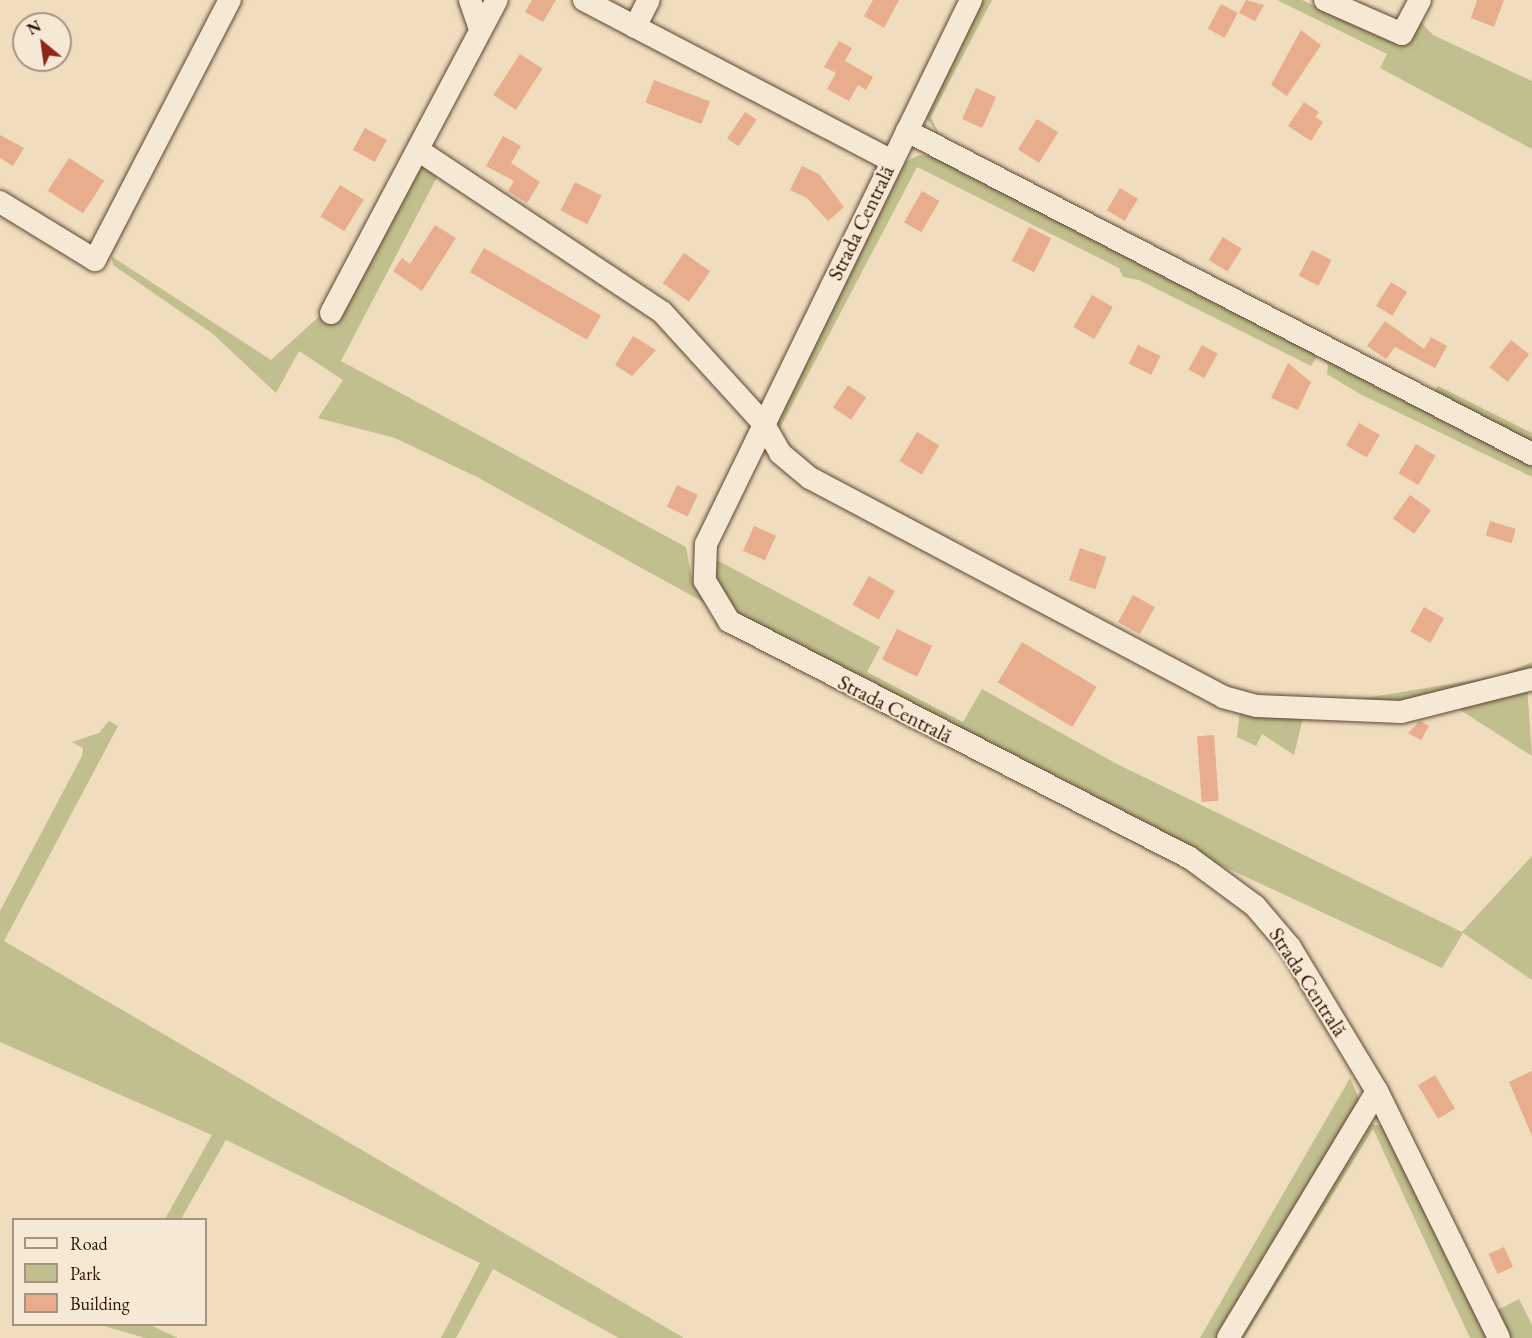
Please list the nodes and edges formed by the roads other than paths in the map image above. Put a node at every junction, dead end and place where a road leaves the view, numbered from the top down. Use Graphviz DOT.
graph roads {
  1 [pos="230,0"];
  2 [pos="470,0"];
  3 [pos="497,0"];
  4 [pos="584,0"];
  5 [pos="650,0"];
  6 [pos="971,0"];
  7 [pos="1325,0"];
  8 [pos="1420,0"];
  9 [pos="479,26"];
  10 [pos="636,27"];
  11 [pos="907,131"];
  12 [pos="421,152"];
  13 [pos="892,160"];
  14 [pos="0,202"];
  15 [pos="332,313"];
  16 [pos="763,423"];
  17 [pos="1532,454"];
  18 [pos="1532,679"];
  19 [pos="1377,1091"];
  20 [pos="1228,1338"];
  21 [pos="1499,1338"];
  1 -- 14 [label="street"];
  2 -- 9 [label="street"];
  3 -- 9 [label="street"];
  4 -- 10 [label="street"];
  5 -- 10 [label="street"];
  6 -- 11 [label="street, Strada Centrală"];
  7 -- 8 [label="street"];
  9 -- 12 [label="street"];
  10 -- 13 [label="street"];
  11 -- 13 [label="street, Strada Centrală"];
  11 -- 17 [label="street"];
  12 -- 15 [label="street"];
  12 -- 16 [label="street"];
  13 -- 16 [label="street, Strada Centrală"];
  16 -- 18 [label="street"];
  16 -- 19 [label="street, Strada Centrală"];
  19 -- 20 [label="street"];
  19 -- 21 [label="street, Strada Centrală"];
}
